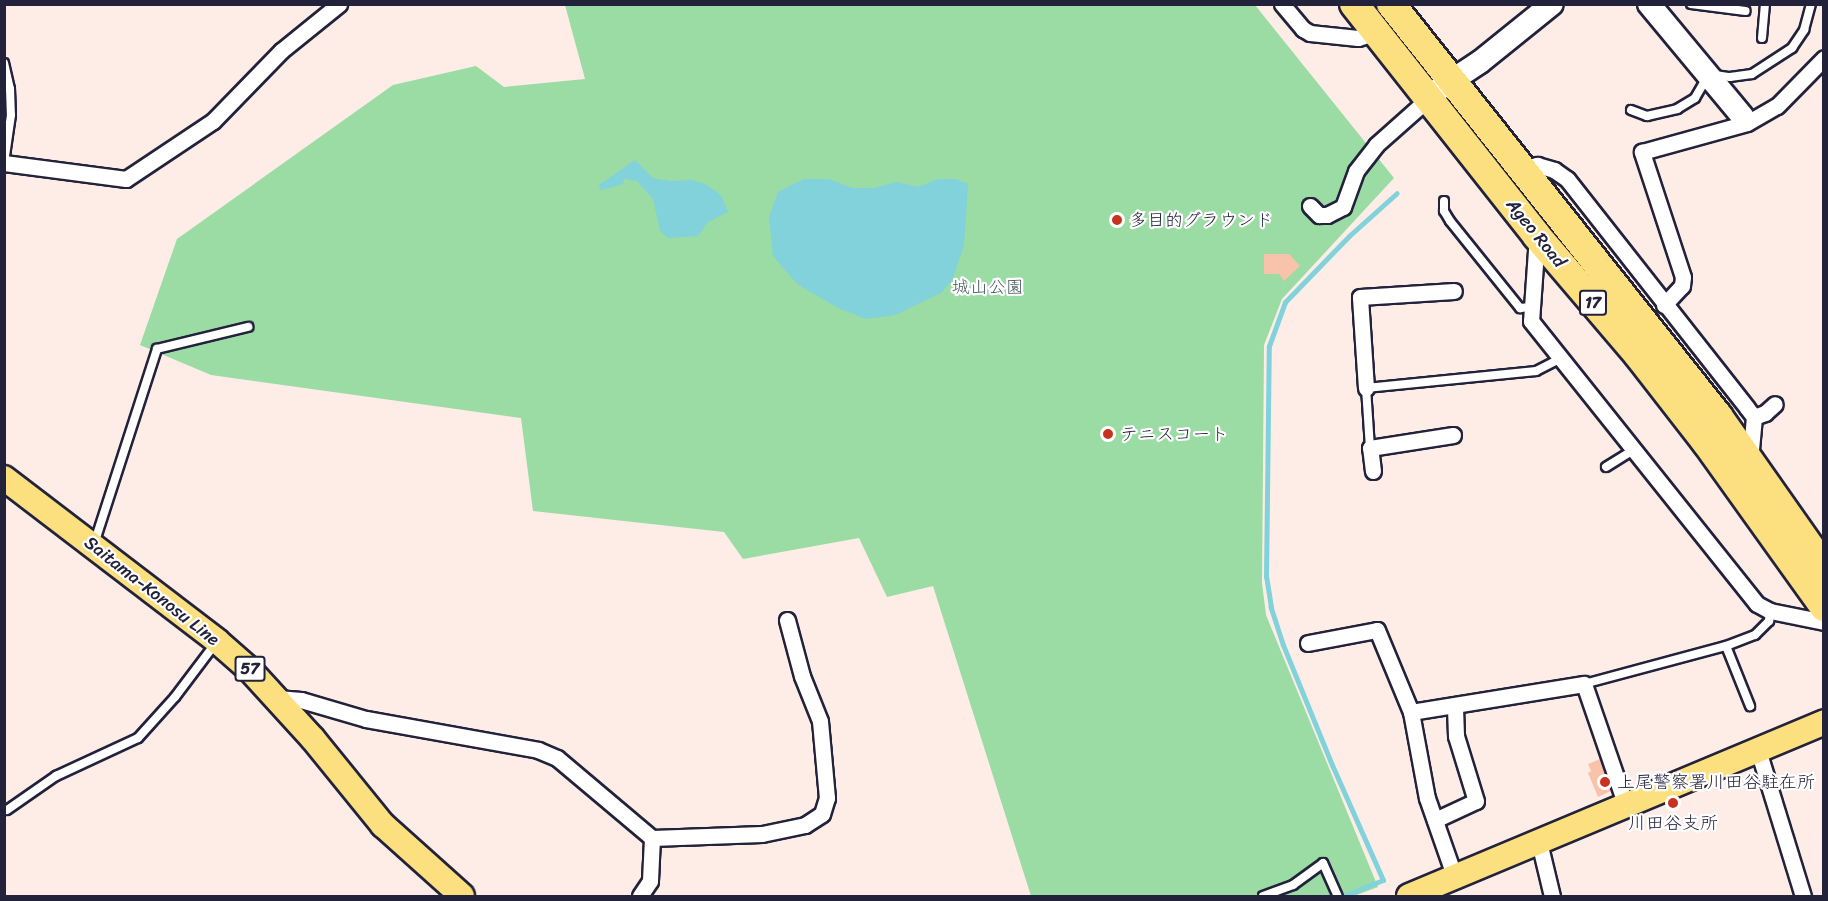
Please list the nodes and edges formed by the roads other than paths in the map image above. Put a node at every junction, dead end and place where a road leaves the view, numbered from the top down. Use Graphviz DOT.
graph roads {
  1 [pos="339,4"];
  2 [pos="1282,4"];
  3 [pos="1354,4"];
  4 [pos="1391,4"];
  5 [pos="1552,4"];
  6 [pos="1649,4"];
  7 [pos="1691,4"];
  8 [pos="1765,4"];
  9 [pos="1812,4"];
  10 [pos="1746,10"];
  11 [pos="1376,32"];
  12 [pos="1762,39"];
  13 [pos="1824,58"];
  14 [pos="4,63"];
  15 [pos="1708,74"];
  16 [pos="1439,89"];
  17 [pos="1631,110"];
  18 [pos="1742,116"];
  19 [pos="4,163"];
  20 [pos="1522,169"];
  21 [pos="1444,201"];
  22 [pos="1310,206"];
  23 [pos="1537,236"];
  24 [pos="1454,291"];
  25 [pos="1664,305"];
  26 [pos="1531,307"];
  27 [pos="248,327"];
  28 [pos="1562,357"];
  29 [pos="1366,388"];
  30 [pos="1775,404"];
  31 [pos="1754,417"];
  32 [pos="1453,435"];
  33 [pos="1370,448"];
  34 [pos="1633,450"];
  35 [pos="1750,460"];
  36 [pos="1606,467"];
  37 [pos="1373,471"];
  38 [pos="4,478"];
  39 [pos="93,546"];
  40 [pos="1824,567"];
  41 [pos="1824,608"];
  42 [pos="1770,611"];
  43 [pos="787,620"];
  44 [pos="1824,621"];
  45 [pos="217,641"];
  46 [pos="1308,643"];
  47 [pos="1726,646"];
  48 [pos="1584,684"];
  49 [pos="278,698"];
  50 [pos="1455,705"];
  51 [pos="1750,706"];
  52 [pos="1411,712"];
  53 [pos="1824,722"];
  54 [pos="1758,750"];
  55 [pos="1626,806"];
  56 [pos="7,810"];
  57 [pos="1435,820"];
  58 [pos="652,838"];
  59 [pos="1539,842"];
  60 [pos="1455,878"];
  61 [pos="462,897"];
  62 [pos="640,897"];
  63 [pos="1263,897"];
  64 [pos="1338,897"];
  65 [pos="1409,897"];
  66 [pos="1551,897"];
  67 [pos="1803,897"];
  1 -- 19 [label="street"];
  2 -- 11 [label="street"];
  3 -- 11 [label="highway, Ageo Road / 17"];
  4 -- 16 [label="highway, Ageo Road / 17"];
  5 -- 16 [label="street"];
  6 -- 15 [label="street"];
  7 -- 10 [label="lane"];
  8 -- 12 [label="lane"];
  9 -- 15 [label="lane"];
  11 -- 16 [label="highway, Ageo Road / 17"];
  13 -- 25 [label="street"];
  14 -- 19 [label="lane"];
  15 -- 17 [label="lane"];
  15 -- 18 [label="street"];
  16 -- 20 [label="highway, Ageo Road / 17"];
  16 -- 22 [label="street"];
  16 -- 23 [label="highway, Ageo Road / 17"];
  20 -- 25 [label="street"];
  20 -- 35 [label="highway, Ageo Road / 17"];
  21 -- 26 [label="lane"];
  23 -- 26 [label="street"];
  23 -- 41 [label="highway, Ageo Road / 17"];
  24 -- 29 [label="street"];
  25 -- 31 [label="street"];
  26 -- 28 [label="street"];
  27 -- 39 [label="lane"];
  28 -- 29 [label="lane"];
  28 -- 34 [label="street"];
  29 -- 33 [label="lane"];
  30 -- 31 [label="street"];
  31 -- 35 [label="street"];
  32 -- 33 [label="street"];
  33 -- 37 [label="street"];
  34 -- 36 [label="lane"];
  34 -- 42 [label="street"];
  35 -- 40 [label="highway, Ageo Road / 17"];
  38 -- 39 [label="main road, Saitama-Konosu Line / 57"];
  39 -- 45 [label="main road, Saitama-Konosu Line / 57"];
  42 -- 44 [label="street"];
  42 -- 47 [label="lane"];
  43 -- 58 [label="street"];
  45 -- 49 [label="main road, Saitama-Konosu Line / 57"];
  45 -- 56 [label="lane"];
  46 -- 52 [label="street"];
  47 -- 48 [label="lane"];
  47 -- 51 [label="lane"];
  48 -- 50 [label="street"];
  48 -- 55 [label="street"];
  49 -- 58 [label="street"];
  49 -- 61 [label="main road, Saitama-Konosu Line / 57"];
  50 -- 52 [label="street"];
  50 -- 57 [label="street"];
  52 -- 57 [label="street"];
  53 -- 54 [label="main road"];
  54 -- 55 [label="main road"];
  54 -- 67 [label="street"];
  55 -- 59 [label="main road"];
  57 -- 60 [label="street"];
  58 -- 62 [label="street"];
  59 -- 60 [label="main road"];
  59 -- 66 [label="street"];
  60 -- 65 [label="main road"];
  63 -- 64 [label="lane"];
}
